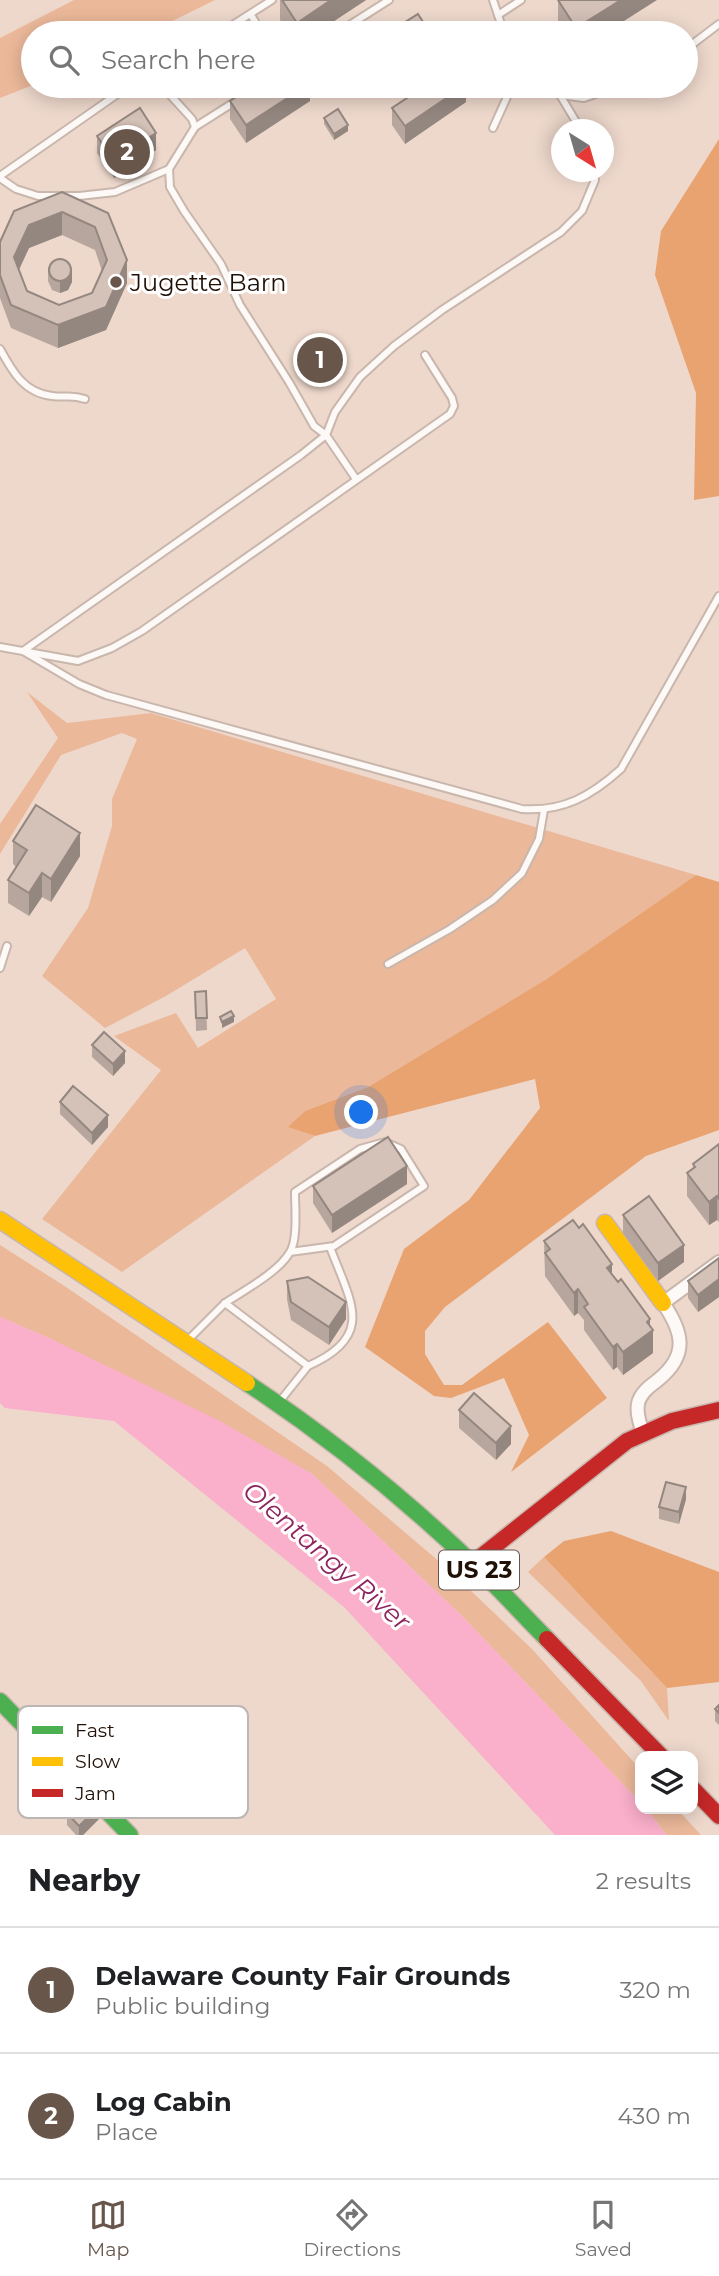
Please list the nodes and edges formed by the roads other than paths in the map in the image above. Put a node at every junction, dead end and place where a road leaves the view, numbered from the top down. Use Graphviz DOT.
graph roads {
  1 [pos="272,0"];
  2 [pos="389,0"];
  3 [pos="493,0"];
  4 [pos="521,0"];
  5 [pos="251,15"];
  6 [pos="498,15"];
  7 [pos="241,21"];
  8 [pos="255,21"];
  9 [pos="356,21"];
  10 [pos="500,21"];
  11 [pos="719,24"];
  12 [pos="698,40"];
  13 [pos="112,98"];
  14 [pos="173,98"];
  15 [pos="239,98"];
  16 [pos="507,98"];
  17 [pos="562,98"];
  18 [pos="574,119"];
  19 [pos="195,127"];
  20 [pos="494,128"];
  21 [pos="169,169"];
  22 [pos="0,177"];
  23 [pos="594,182"];
  24 [pos="0,349"];
  25 [pos="425,355"];
  26 [pos="85,399"];
  27 [pos="326,435"];
  28 [pos="356,479"];
  29 [pos="719,596"];
  30 [pos="0,647"];
  31 [pos="23,651"];
  32 [pos="544,810"];
  33 [pos="7,946"];
  34 [pos="388,964"];
  35 [pos="0,968"];
  36 [pos="0,1220"];
  37 [pos="605,1223"];
  38 [pos="330,1247"];
  39 [pos="290,1252"];
  40 [pos="719,1262"];
  41 [pos="225,1303"];
  42 [pos="663,1303"];
  43 [pos="186,1342"];
  44 [pos="308,1366"];
  45 [pos="278,1404"];
  46 [pos="719,1410"];
  47 [pos="642,1431"];
  48 [pos="473,1563"];
  49 [pos="0,1701"];
  50 [pos="18,1720"];
  51 [pos="657,1751"];
  52 [pos="698,1794"];
  53 [pos="719,1816"];
  54 [pos="114,1818"];
  55 [pos="130,1835"];
  1 -- 5 [label="lane"];
  2 -- 9 [label="lane"];
  3 -- 6 [label="lane"];
  4 -- 6 [label="lane"];
  5 -- 7 [label="lane"];
  5 -- 8 [label="lane"];
  6 -- 10 [label="lane"];
  11 -- 12 [label="lane"];
  13 -- 22 [label="lane"];
  14 -- 19 [label="lane"];
  15 -- 19 [label="lane"];
  16 -- 20 [label="lane"];
  17 -- 18 [label="lane"];
  19 -- 21 [label="lane"];
  21 -- 22 [label="lane"];
  21 -- 27 [label="lane"];
  23 -- 27 [label="lane"];
  24 -- 26 [label="lane"];
  25 -- 28 [label="lane"];
  27 -- 28 [label="lane"];
  27 -- 31 [label="lane"];
  28 -- 31 [label="lane"];
  29 -- 32 [label="lane"];
  30 -- 31 [label="lane"];
  31 -- 32 [label="lane"];
  32 -- 34 [label="lane"];
  33 -- 35 [label="lane"];
  36 -- 43 [label="main road, US 23"];
  37 -- 42 [label="main road"];
  38 -- 39 [label="lane"];
  38 -- 39 [label="lane"];
  38 -- 44 [label="lane"];
  39 -- 41 [label="lane"];
  40 -- 42 [label="street"];
  41 -- 43 [label="lane"];
  41 -- 44 [label="lane"];
  42 -- 47 [label="street"];
  43 -- 45 [label="main road, US 23"];
  44 -- 45 [label="lane"];
  45 -- 48 [label="main road, US 23"];
  46 -- 47 [label="main road"];
  47 -- 48 [label="main road"];
  48 -- 51 [label="main road, US 23"];
  49 -- 50 [label="main road"];
  52 -- 53 [label="main road"];
  54 -- 55 [label="main road"];
}
